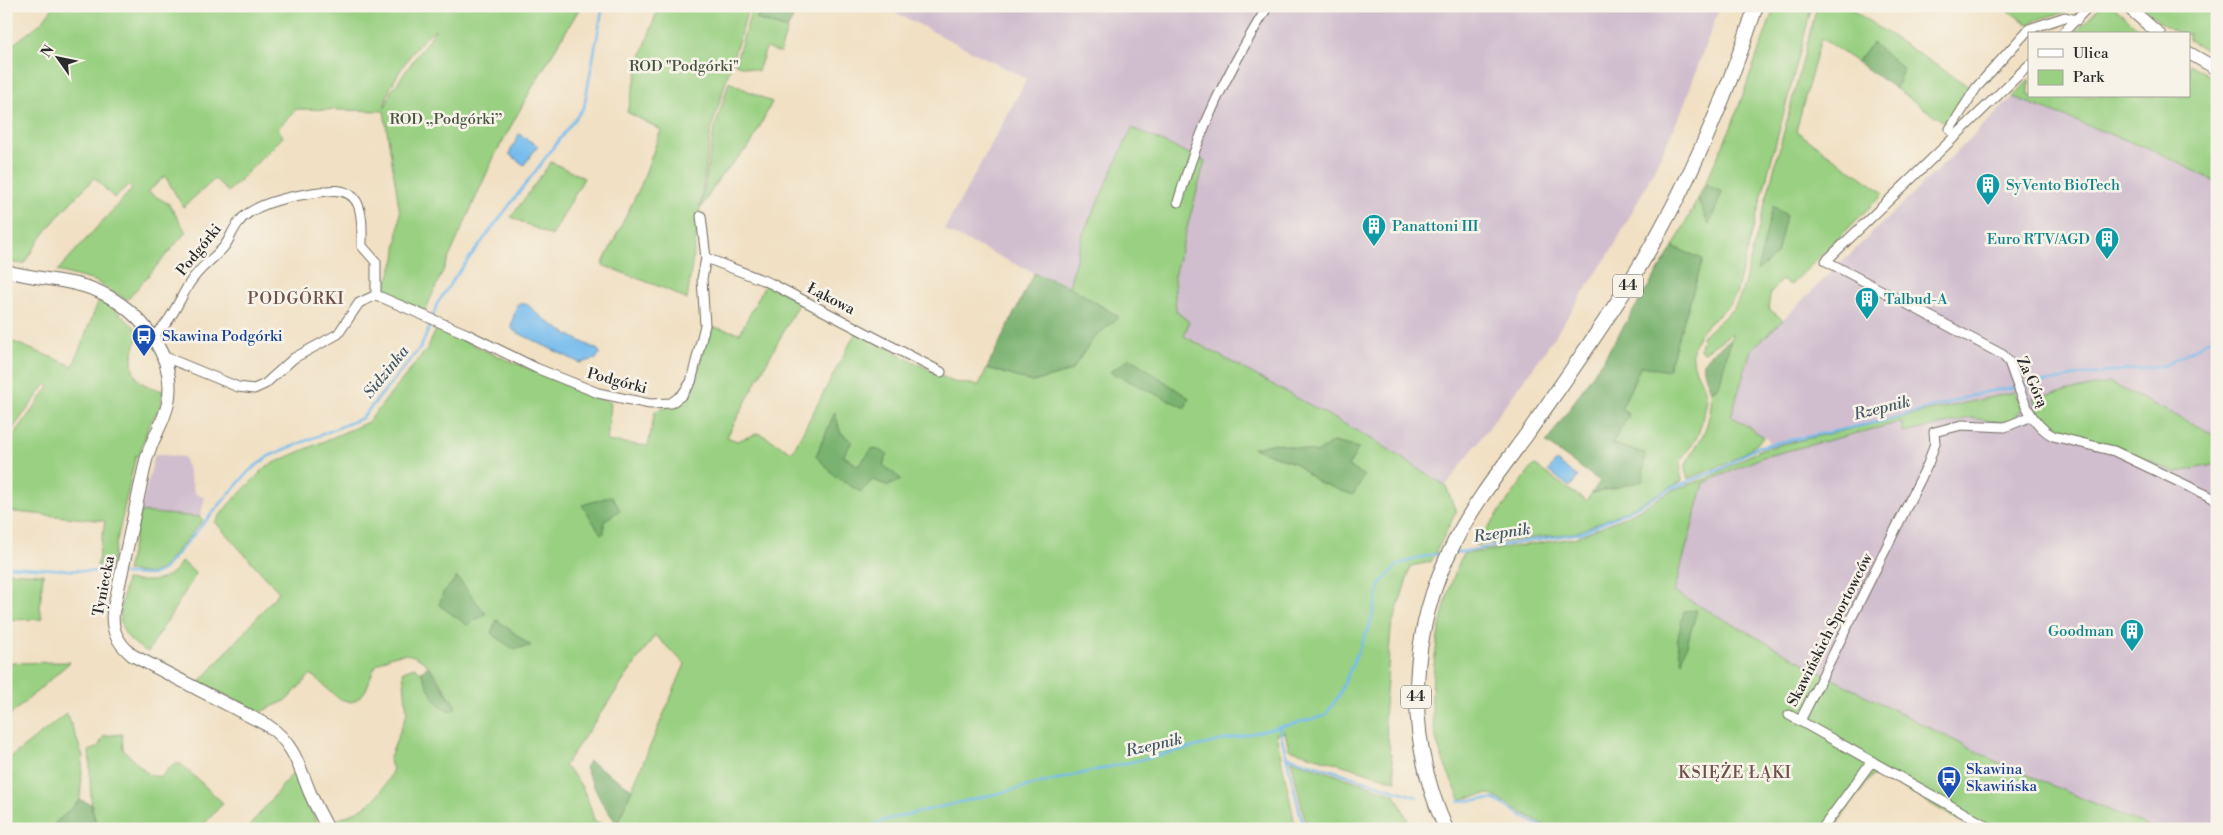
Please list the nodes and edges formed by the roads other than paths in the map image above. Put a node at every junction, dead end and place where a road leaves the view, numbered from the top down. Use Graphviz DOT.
graph roads {
  1 [pos="1268,6"];
  2 [pos="1756,6"];
  3 [pos="2089,6"];
  4 [pos="2126,6"];
  5 [pos="2077,20"];
  6 [pos="2064,32"];
  7 [pos="2157,32"];
  8 [pos="2190,54"];
  9 [pos="2028,67"];
  10 [pos="2217,69"];
  11 [pos="1956,136"];
  12 [pos="1178,202"];
  13 [pos="701,216"];
  14 [pos="706,258"];
  15 [pos="6,271"];
  16 [pos="376,296"];
  17 [pos="153,336"];
  18 [pos="163,356"];
  19 [pos="941,372"];
  20 [pos="2032,416"];
  21 [pos="2217,500"];
  22 [pos="1789,714"];
  23 [pos="1800,720"];
  24 [pos="1872,761"];
  25 [pos="328,829"];
  26 [pos="1446,829"];
  27 [pos="1822,829"];
  28 [pos="1992,829"];
  1 -- 12 [label="street"];
  2 -- 26 [label="main road, 44"];
  3 -- 5 [label="street"];
  4 -- 7 [label="street"];
  5 -- 6 [label="street"];
  5 -- 11 [label="street"];
  8 -- 10 [label="street"];
  9 -- 11 [label="street, Za Górą"];
  11 -- 20 [label="street, Za Górą"];
  13 -- 14 [label="street, Podgórki"];
  14 -- 16 [label="street, Podgórki"];
  14 -- 19 [label="street, Łąkowa"];
  15 -- 17 [label="street, Tyniecka"];
  16 -- 17 [label="street, Podgórki"];
  16 -- 18 [label="street"];
  17 -- 18 [label="street, Tyniecka"];
  18 -- 25 [label="street, Tyniecka"];
  20 -- 21 [label="street, Za Górą"];
  20 -- 23 [label="street, Skawińskich Sportowców"];
  22 -- 23 [label="street"];
  23 -- 24 [label="street, Skawińskich Sportowców"];
  24 -- 27 [label="street"];
  24 -- 28 [label="street, Skawińskich Sportowców"];
}
